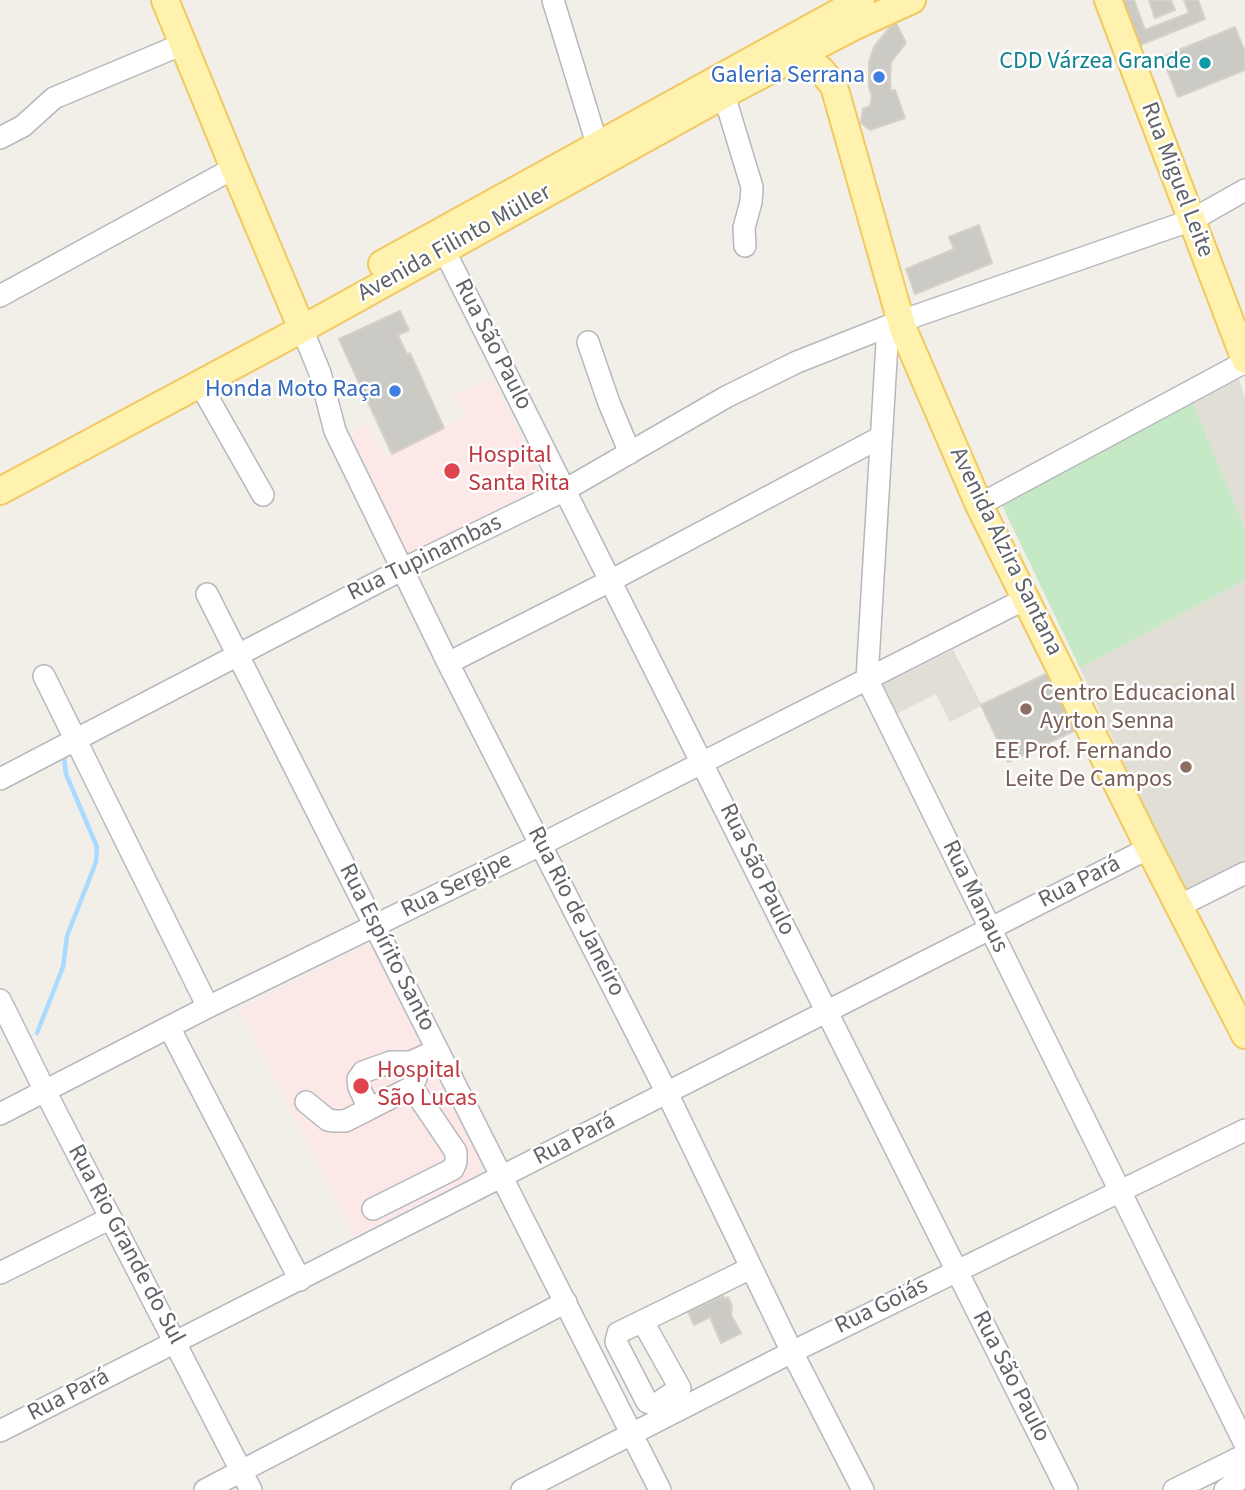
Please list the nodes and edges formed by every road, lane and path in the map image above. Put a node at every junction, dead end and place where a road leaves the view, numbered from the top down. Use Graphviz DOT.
graph roads {
  1 [pos="165,0"];
  2 [pos="553,0"];
  3 [pos="861,0"];
  4 [pos="879,0"];
  5 [pos="1108,0"];
  6 [pos="907,1"];
  7 [pos="855,26"];
  8 [pos="183,44"];
  9 [pos="792,60"];
  10 [pos="834,86"];
  11 [pos="724,95"];
  12 [pos="0,138"];
  13 [pos="597,144"];
  14 [pos="234,168"];
  15 [pos="1245,190"];
  16 [pos="1192,220"];
  17 [pos="745,246"];
  18 [pos="444,250"];
  19 [pos="0,296"];
  20 [pos="292,322"];
  21 [pos="895,323"];
  22 [pos="588,342"];
  23 [pos="1245,361"];
  24 [pos="200,384"];
  25 [pos="881,437"];
  26 [pos="630,453"];
  27 [pos="0,474"];
  28 [pos="565,490"];
  29 [pos="0,491"];
  30 [pos="262,495"];
  31 [pos="979,505"];
  32 [pos="402,569"];
  33 [pos="610,581"];
  34 [pos="207,594"];
  35 [pos="1027,598"];
  36 [pos="238,655"];
  37 [pos="448,663"];
  38 [pos="44,676"];
  39 [pos="867,679"];
  40 [pos="75,740"];
  41 [pos="702,763"];
  42 [pos="0,779"];
  43 [pos="540,845"];
  44 [pos="1149,848"];
  45 [pos="1245,873"];
  46 [pos="1179,906"];
  47 [pos="375,927"];
  48 [pos="989,929"];
  49 [pos="0,1000"];
  50 [pos="208,1007"];
  51 [pos="825,1010"];
  52 [pos="169,1027"];
  53 [pos="1245,1035"];
  54 [pos="437,1050"];
  55 [pos="411,1062"];
  56 [pos="412,1087"];
  57 [pos="45,1091"];
  58 [pos="667,1093"];
  59 [pos="306,1102"];
  60 [pos="369,1109"];
  61 [pos="0,1114"];
  62 [pos="1245,1130"];
  63 [pos="502,1178"];
  64 [pos="1120,1189"];
  65 [pos="373,1209"];
  66 [pos="111,1218"];
  67 [pos="751,1268"];
  68 [pos="956,1271"];
  69 [pos="0,1273"];
  70 [pos="300,1280"];
  71 [pos="566,1302"];
  72 [pos="643,1322"];
  73 [pos="176,1342"];
  74 [pos="792,1352"];
  75 [pos="0,1431"];
  76 [pos="631,1434"];
  77 [pos="1245,1444"];
  78 [pos="1245,1455"];
  79 [pos="247,1480"];
  80 [pos="205,1490"];
  81 [pos="522,1490"];
  82 [pos="660,1490"];
  83 [pos="863,1490"];
  84 [pos="1067,1490"];
  85 [pos="1174,1490"];
  1 -- 8 [label="main road"];
  2 -- 13 [label="street"];
  3 -- 13 [label="main road, Avenida Filinto Müller"];
  4 -- 7 [label="main road, Avenida Alzira Santana"];
  5 -- 16 [label="main road, Rua Miguel Leite"];
  6 -- 7 [label="main road, Avenida Filinto Müller"];
  7 -- 9 [label="main road, Avenida Filinto Müller"];
  7 -- 10 [label="main road, Avenida Alzira Santana"];
  8 -- 12 [label="street"];
  8 -- 14 [label="main road"];
  9 -- 10 [label="main road, Avenida Alzira Santana"];
  9 -- 11 [label="main road, Avenida Filinto Müller"];
  10 -- 21 [label="main road, Avenida Alzira Santana"];
  11 -- 17 [label="street"];
  11 -- 18 [label="main road, Avenida Filinto Müller"];
  13 -- 20 [label="main road, Avenida Filinto Müller"];
  14 -- 19 [label="street"];
  14 -- 20 [label="main road"];
  15 -- 16 [label="street, Rua Tupinambas"];
  16 -- 21 [label="street, Rua Tupinambas"];
  16 -- 23 [label="main road, Rua Miguel Leite"];
  18 -- 20 [label="main road, Avenida Filinto Müller"];
  18 -- 28 [label="street, Rua São Paulo"];
  20 -- 24 [label="main road, Avenida Filinto Müller"];
  20 -- 27 [label="main road, Avenida Filinto Müller"];
  20 -- 32 [label="street, Rua Rio de Janeiro"];
  21 -- 25 [label="street, Rua Manaus"];
  21 -- 26 [label="street, Rua Tupinambas"];
  21 -- 31 [label="main road, Avenida Alzira Santana"];
  22 -- 26 [label="street"];
  23 -- 31 [label="street"];
  24 -- 29 [label="main road, Avenida Filinto Müller"];
  24 -- 30 [label="street"];
  25 -- 33 [label="street"];
  25 -- 39 [label="street, Rua Manaus"];
  26 -- 28 [label="street, Rua Tupinambas"];
  28 -- 32 [label="street, Rua Tupinambas"];
  28 -- 33 [label="street, Rua São Paulo"];
  31 -- 35 [label="main road, Avenida Alzira Santana"];
  32 -- 36 [label="street, Rua Tupinambas"];
  32 -- 37 [label="street, Rua Rio de Janeiro"];
  33 -- 37 [label="street"];
  33 -- 41 [label="street, Rua São Paulo"];
  34 -- 36 [label="street, Rua Espírito Santo"];
  35 -- 39 [label="street, Rua Sergipe"];
  35 -- 44 [label="main road, Avenida Alzira Santana"];
  36 -- 40 [label="street, Rua Tupinambas"];
  36 -- 47 [label="street, Rua Espírito Santo"];
  37 -- 43 [label="street, Rua Rio de Janeiro"];
  38 -- 40 [label="street"];
  39 -- 41 [label="street, Rua Sergipe"];
  39 -- 48 [label="street, Rua Manaus"];
  40 -- 42 [label="street, Rua Tupinambas"];
  40 -- 50 [label="street"];
  41 -- 43 [label="street, Rua Sergipe"];
  41 -- 51 [label="street, Rua São Paulo"];
  43 -- 47 [label="street, Rua Sergipe"];
  43 -- 58 [label="street, Rua Rio de Janeiro"];
  44 -- 46 [label="main road, Avenida Alzira Santana"];
  44 -- 48 [label="street, Rua Pará"];
  45 -- 46 [label="street"];
  46 -- 53 [label="main road, Avenida Alzira Santana"];
  47 -- 50 [label="street, Rua Sergipe"];
  47 -- 54 [label="street, Rua Espírito Santo"];
  48 -- 51 [label="street, Rua Pará"];
  48 -- 64 [label="street, Rua Manaus"];
  49 -- 57 [label="street, Rua Rio Grande do Sul"];
  50 -- 52 [label="street, Rua Sergipe"];
  51 -- 58 [label="street, Rua Pará"];
  51 -- 68 [label="street, Rua São Paulo"];
  52 -- 57 [label="street, Rua Sergipe"];
  52 -- 70 [label="street"];
  54 -- 55 [label="street"];
  54 -- 63 [label="street, Rua Espírito Santo"];
  55 -- 56 [label="street"];
  55 -- 60 [label="street"];
  56 -- 60 [label="street"];
  56 -- 65 [label="street"];
  57 -- 61 [label="street, Rua Sergipe"];
  57 -- 66 [label="street, Rua Rio Grande do Sul"];
  58 -- 63 [label="street, Rua Pará"];
  58 -- 67 [label="street, Rua Rio de Janeiro"];
  59 -- 60 [label="street"];
  62 -- 64 [label="street, Rua Goiás"];
  63 -- 70 [label="street, Rua Pará"];
  63 -- 71 [label="street, Rua Espírito Santo"];
  64 -- 68 [label="street, Rua Goiás"];
  64 -- 77 [label="street, Rua Manaus"];
  66 -- 69 [label="street"];
  66 -- 73 [label="street, Rua Rio Grande do Sul"];
  67 -- 72 [label="street"];
  67 -- 74 [label="street, Rua Rio de Janeiro"];
  68 -- 74 [label="street, Rua Goiás"];
  68 -- 84 [label="street, Rua São Paulo"];
  70 -- 73 [label="street, Rua Pará"];
  71 -- 76 [label="street, Rua Espírito Santo"];
  71 -- 79 [label="street"];
  73 -- 75 [label="street, Rua Pará"];
  73 -- 79 [label="street, Rua Rio Grande do Sul"];
  74 -- 76 [label="street, Rua Goiás"];
  74 -- 83 [label="street, Rua Rio de Janeiro"];
  76 -- 81 [label="street, Rua Goiás"];
  76 -- 82 [label="street, Rua Espírito Santo"];
  78 -- 85 [label="street"];
  79 -- 80 [label="street"];
}
